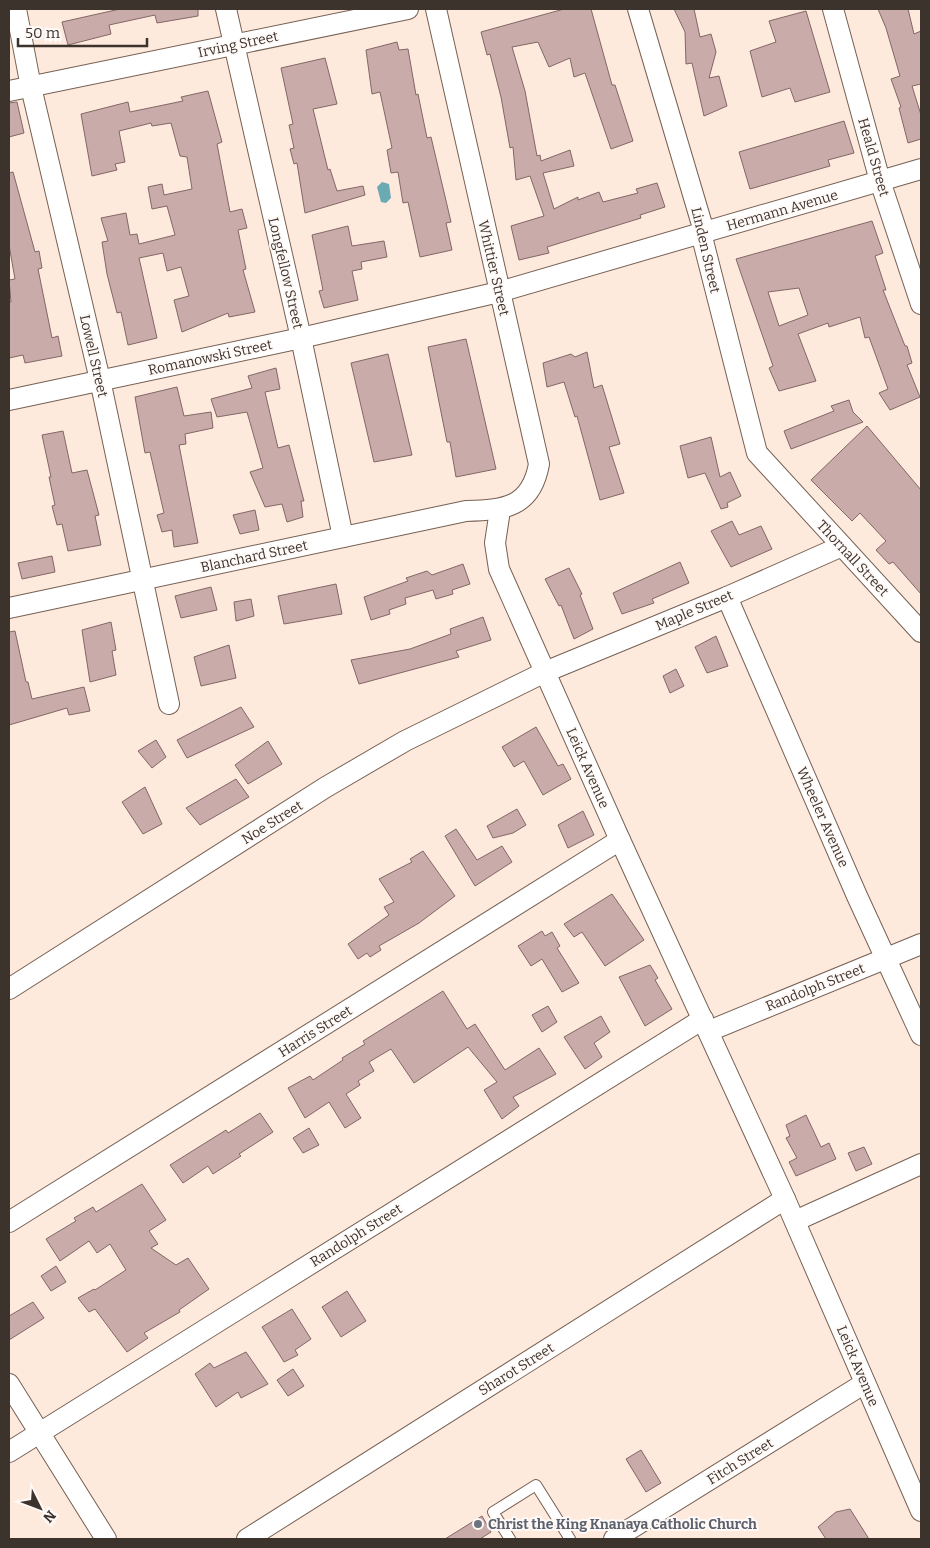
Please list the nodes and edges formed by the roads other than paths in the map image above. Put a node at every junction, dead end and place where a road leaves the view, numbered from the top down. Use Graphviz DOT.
graph roads {
  1 [pos="16,9"];
  2 [pos="226,9"];
  3 [pos="408,9"];
  4 [pos="436,9"];
  5 [pos="638,9"];
  6 [pos="833,9"];
  7 [pos="234,44"];
  8 [pos="31,86"];
  9 [pos="9,91"];
  10 [pos="921,169"];
  11 [pos="880,181"];
  12 [pos="701,233"];
  13 [pos="499,292"];
  14 [pos="921,304"];
  15 [pos="301,338"];
  16 [pos="100,380"];
  17 [pos="9,400"];
  18 [pos="785,484"];
  19 [pos="500,510"];
  20 [pos="343,537"];
  21 [pos="842,546"];
  22 [pos="142,579"];
  23 [pos="727,597"];
  24 [pos="9,608"];
  25 [pos="921,632"];
  26 [pos="545,672"];
  27 [pos="169,704"];
  28 [pos="620,840"];
  29 [pos="921,944"];
  30 [pos="886,958"];
  31 [pos="9,989"];
  32 [pos="706,1025"];
  33 [pos="921,1035"];
  34 [pos="921,1164"];
  35 [pos="785,1199"];
  36 [pos="795,1221"];
  37 [pos="9,1222"];
  38 [pos="865,1383"];
  39 [pos="9,1384"];
  40 [pos="39,1433"];
  41 [pos="9,1452"];
  42 [pos="921,1511"];
  43 [pos="106,1539"];
  44 [pos="246,1539"];
  45 [pos="510,1539"];
  46 [pos="570,1539"];
  47 [pos="614,1539"];
  1 -- 8 [label="street, Lowell Street"];
  2 -- 7 [label="street, Longfellow Street"];
  3 -- 7 [label="street, Irving Street"];
  4 -- 13 [label="street, Whittier Street"];
  5 -- 12 [label="street, Linden Street"];
  6 -- 11 [label="street, Heald Street"];
  7 -- 8 [label="street, Irving Street"];
  7 -- 15 [label="street, Longfellow Street"];
  8 -- 9 [label="street, Irving Street"];
  8 -- 16 [label="street, Lowell Street"];
  10 -- 11 [label="street, Hermann Avenue"];
  11 -- 12 [label="street, Hermann Avenue"];
  11 -- 14 [label="street, Heald Street"];
  12 -- 13 [label="street, Hermann Avenue"];
  12 -- 18 [label="street, Linden Street"];
  13 -- 15 [label="street, Romanowski Street"];
  13 -- 19 [label="street, Whittier Street"];
  15 -- 16 [label="street, Romanowski Street"];
  15 -- 20 [label="street, Longfellow Street"];
  16 -- 17 [label="street, Romanowski Street"];
  16 -- 22 [label="street, Lowell Street"];
  18 -- 21 [label="street, Thornall Street"];
  19 -- 20 [label="street, Blanchard Street"];
  19 -- 26 [label="street, Leick Avenue"];
  20 -- 22 [label="street, Blanchard Street"];
  21 -- 23 [label="street, Maple Street"];
  21 -- 25 [label="street, Thornall Street"];
  22 -- 24 [label="street, Blanchard Street"];
  22 -- 27 [label="street, Lowell Street"];
  23 -- 26 [label="street, Maple Street"];
  23 -- 30 [label="street, Wheeler Avenue"];
  26 -- 28 [label="street, Leick Avenue"];
  26 -- 31 [label="street, Noe Street"];
  28 -- 32 [label="street, Leick Avenue"];
  28 -- 37 [label="street, Harris Street"];
  29 -- 30 [label="street, Randolph Street"];
  30 -- 32 [label="street, Randolph Street"];
  30 -- 33 [label="street, Wheeler Avenue"];
  32 -- 35 [label="street, Leick Avenue"];
  32 -- 40 [label="street, Randolph Street"];
  34 -- 36 [label="street"];
  35 -- 36 [label="street, Leick Avenue"];
  35 -- 44 [label="street, Sharot Street"];
  36 -- 38 [label="street, Leick Avenue"];
  38 -- 42 [label="street, Leick Avenue"];
  38 -- 47 [label="street, Fitch Street"];
  39 -- 40 [label="street"];
  40 -- 41 [label="street, Randolph Street"];
  40 -- 43 [label="street"];
  45 -- 46 [label="lane"];
}
